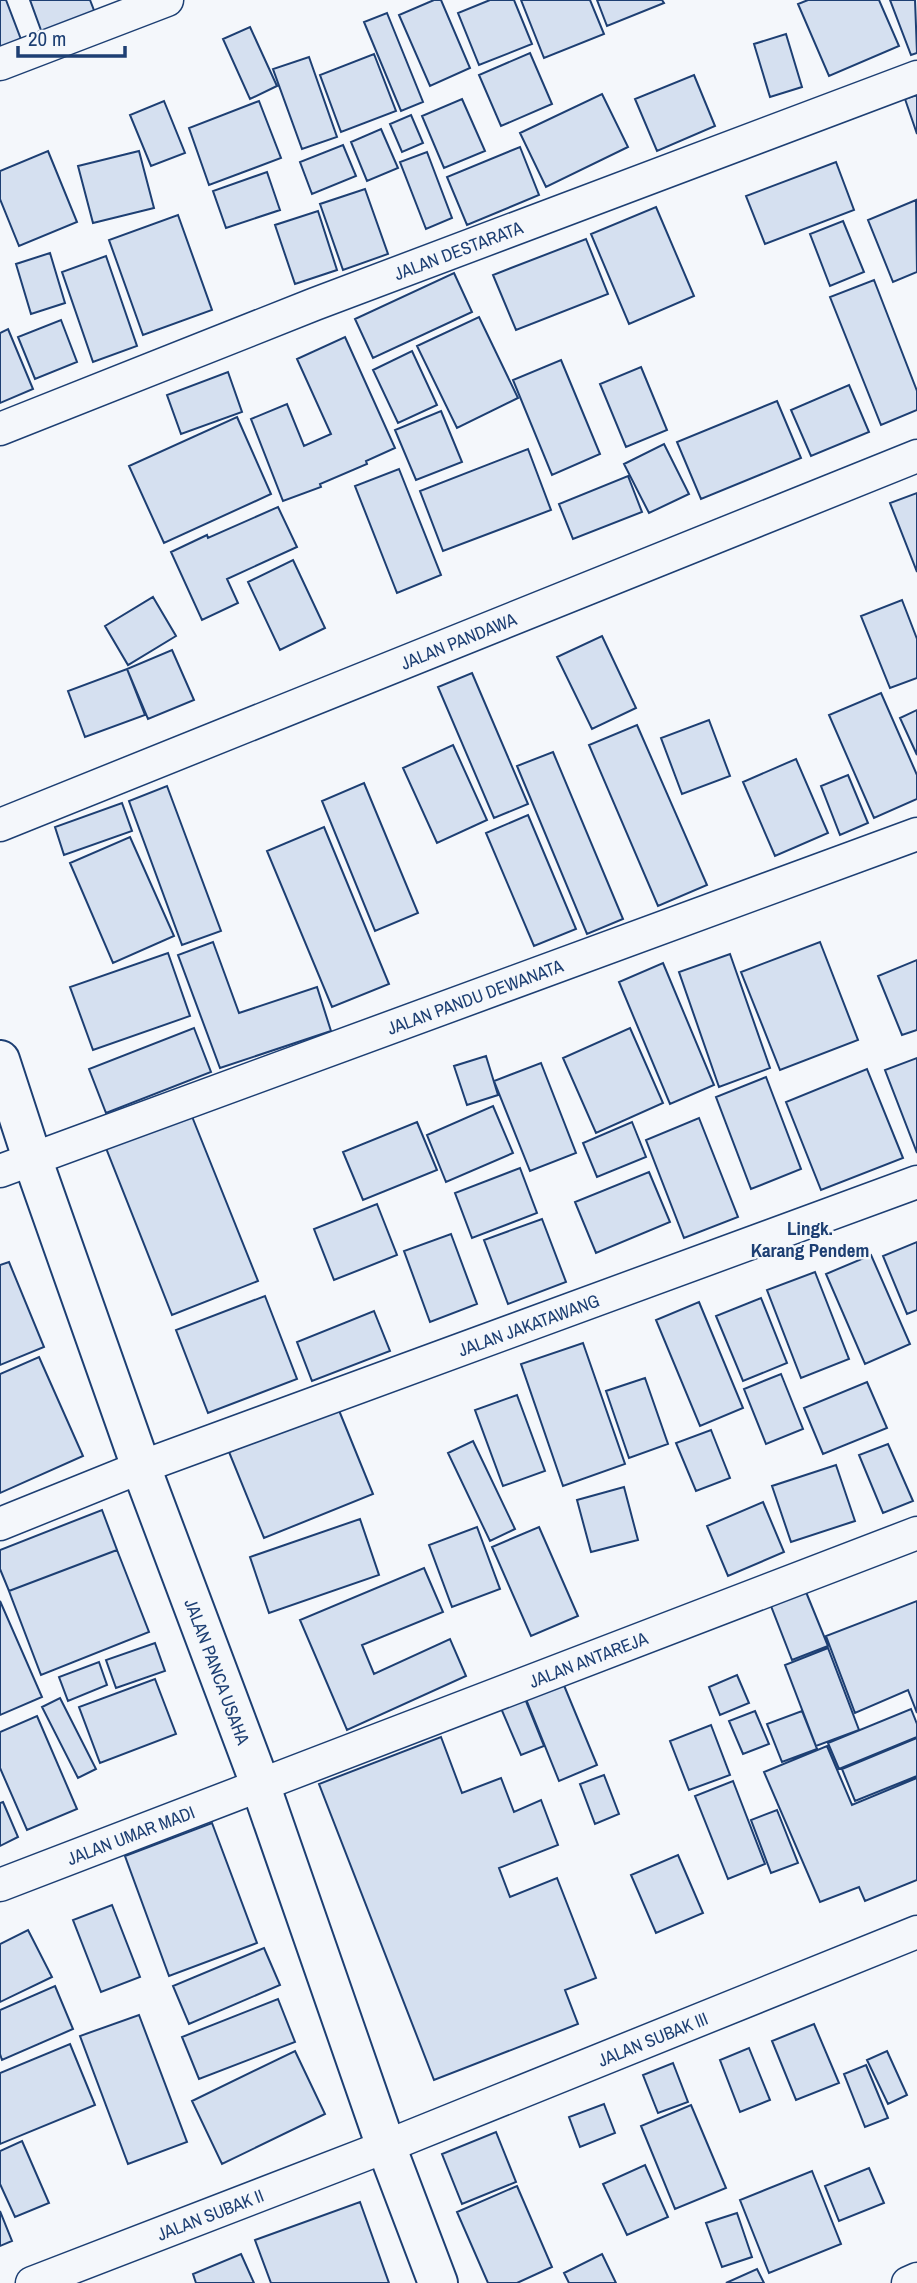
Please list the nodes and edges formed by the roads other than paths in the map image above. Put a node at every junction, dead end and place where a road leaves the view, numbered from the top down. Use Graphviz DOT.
graph roads {
  1 [pos="167,0"];
  2 [pos="0,64"];
  3 [pos="917,77"];
  4 [pos="0,429"];
  5 [pos="917,456"];
  6 [pos="0,825"];
  7 [pos="917,834"];
  8 [pos="0,1060"];
  9 [pos="16,1165"];
  10 [pos="917,1182"];
  11 [pos="141,1467"];
  12 [pos="0,1524"];
  13 [pos="917,1533"];
  14 [pos="260,1784"];
  15 [pos="0,1885"];
  16 [pos="917,1932"];
  17 [pos="385,2142"];
  18 [pos="917,2279"];
  19 [pos="32,2283"];
  20 [pos="438,2283"];
  21 [pos="908,2283"];
  1 -- 2 [label="street"];
  3 -- 4 [label="street, JALAN DESTARATA"];
  5 -- 6 [label="street, JALAN PANDAWA"];
  7 -- 9 [label="street, JALAN PANDU DEWANATA"];
  8 -- 9 [label="main road, JALAN PANCA USAHA"];
  9 -- 11 [label="main road, JALAN PANCA USAHA"];
  10 -- 11 [label="street, JALAN JAKATAWANG"];
  11 -- 12 [label="street, JALAN JAKATAWANG"];
  11 -- 14 [label="main road, JALAN PANCA USAHA"];
  13 -- 14 [label="street, JALAN ANTAREJA"];
  14 -- 15 [label="street, JALAN UMAR MADI"];
  14 -- 17 [label="main road, JALAN PANCA USAHA"];
  16 -- 17 [label="street, JALAN SUBAK III"];
  17 -- 19 [label="street, JALAN SUBAK II"];
  17 -- 20 [label="main road, JALAN PANCA USAHA"];
  18 -- 21 [label="street"];
}
